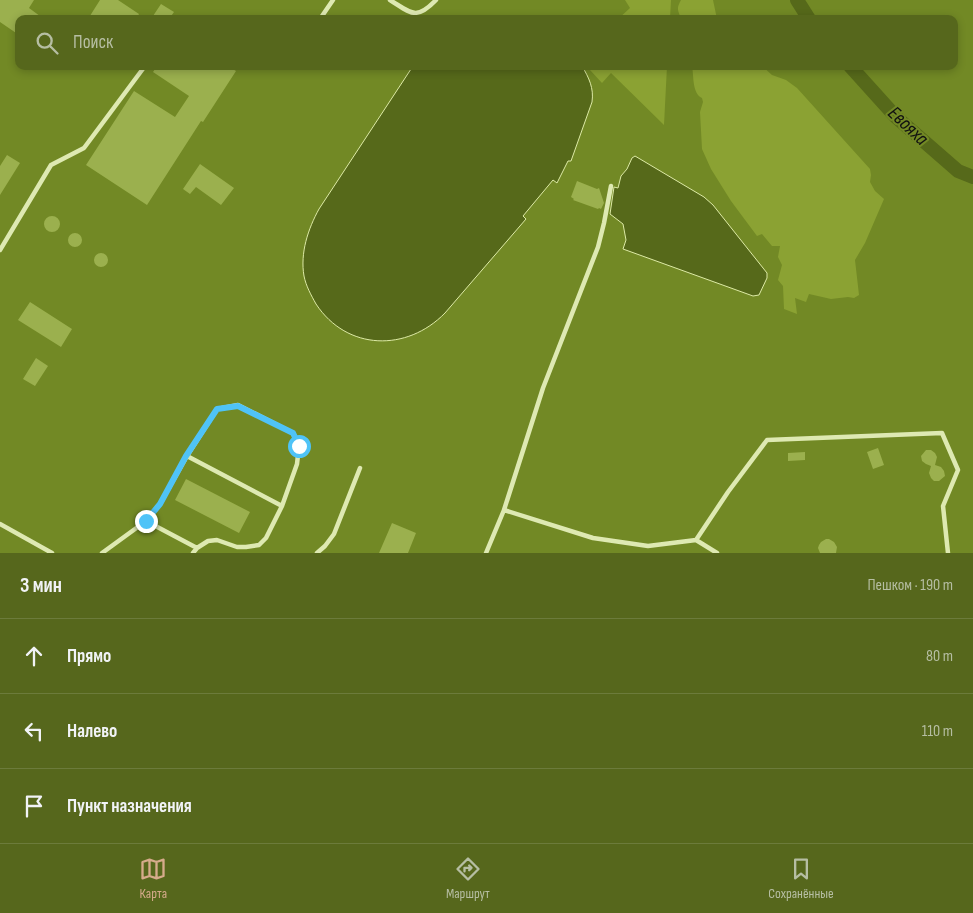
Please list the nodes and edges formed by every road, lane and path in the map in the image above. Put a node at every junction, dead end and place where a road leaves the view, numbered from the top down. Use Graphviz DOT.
graph roads {
  1 [pos="333,0"];
  2 [pos="390,0"];
  3 [pos="436,0"];
  4 [pos="323,15"];
  5 [pos="141,70"];
  6 [pos="612,186"];
  7 [pos="0,250"];
  8 [pos="186,456"];
  9 [pos="360,468"];
  10 [pos="282,506"];
  11 [pos="504,510"];
  12 [pos="146,521"];
  13 [pos="0,524"];
  14 [pos="696,540"];
  15 [pos="197,548"];
  16 [pos="52,553"];
  17 [pos="102,553"];
  18 [pos="193,553"];
  19 [pos="317,553"];
  20 [pos="486,553"];
  21 [pos="717,553"];
  22 [pos="948,553"];
  1 -- 4 [label="lane"];
  2 -- 3 [label="lane"];
  5 -- 7 [label="lane"];
  6 -- 11 [label="lane"];
  8 -- 10 [label="lane"];
  8 -- 10 [label="lane"];
  8 -- 12 [label="lane"];
  9 -- 19 [label="lane"];
  10 -- 15 [label="lane"];
  11 -- 14 [label="lane"];
  11 -- 20 [label="lane"];
  12 -- 15 [label="lane"];
  12 -- 17 [label="lane"];
  13 -- 16 [label="lane"];
  14 -- 21 [label="lane"];
  14 -- 22 [label="lane"];
  15 -- 18 [label="lane"];
}
